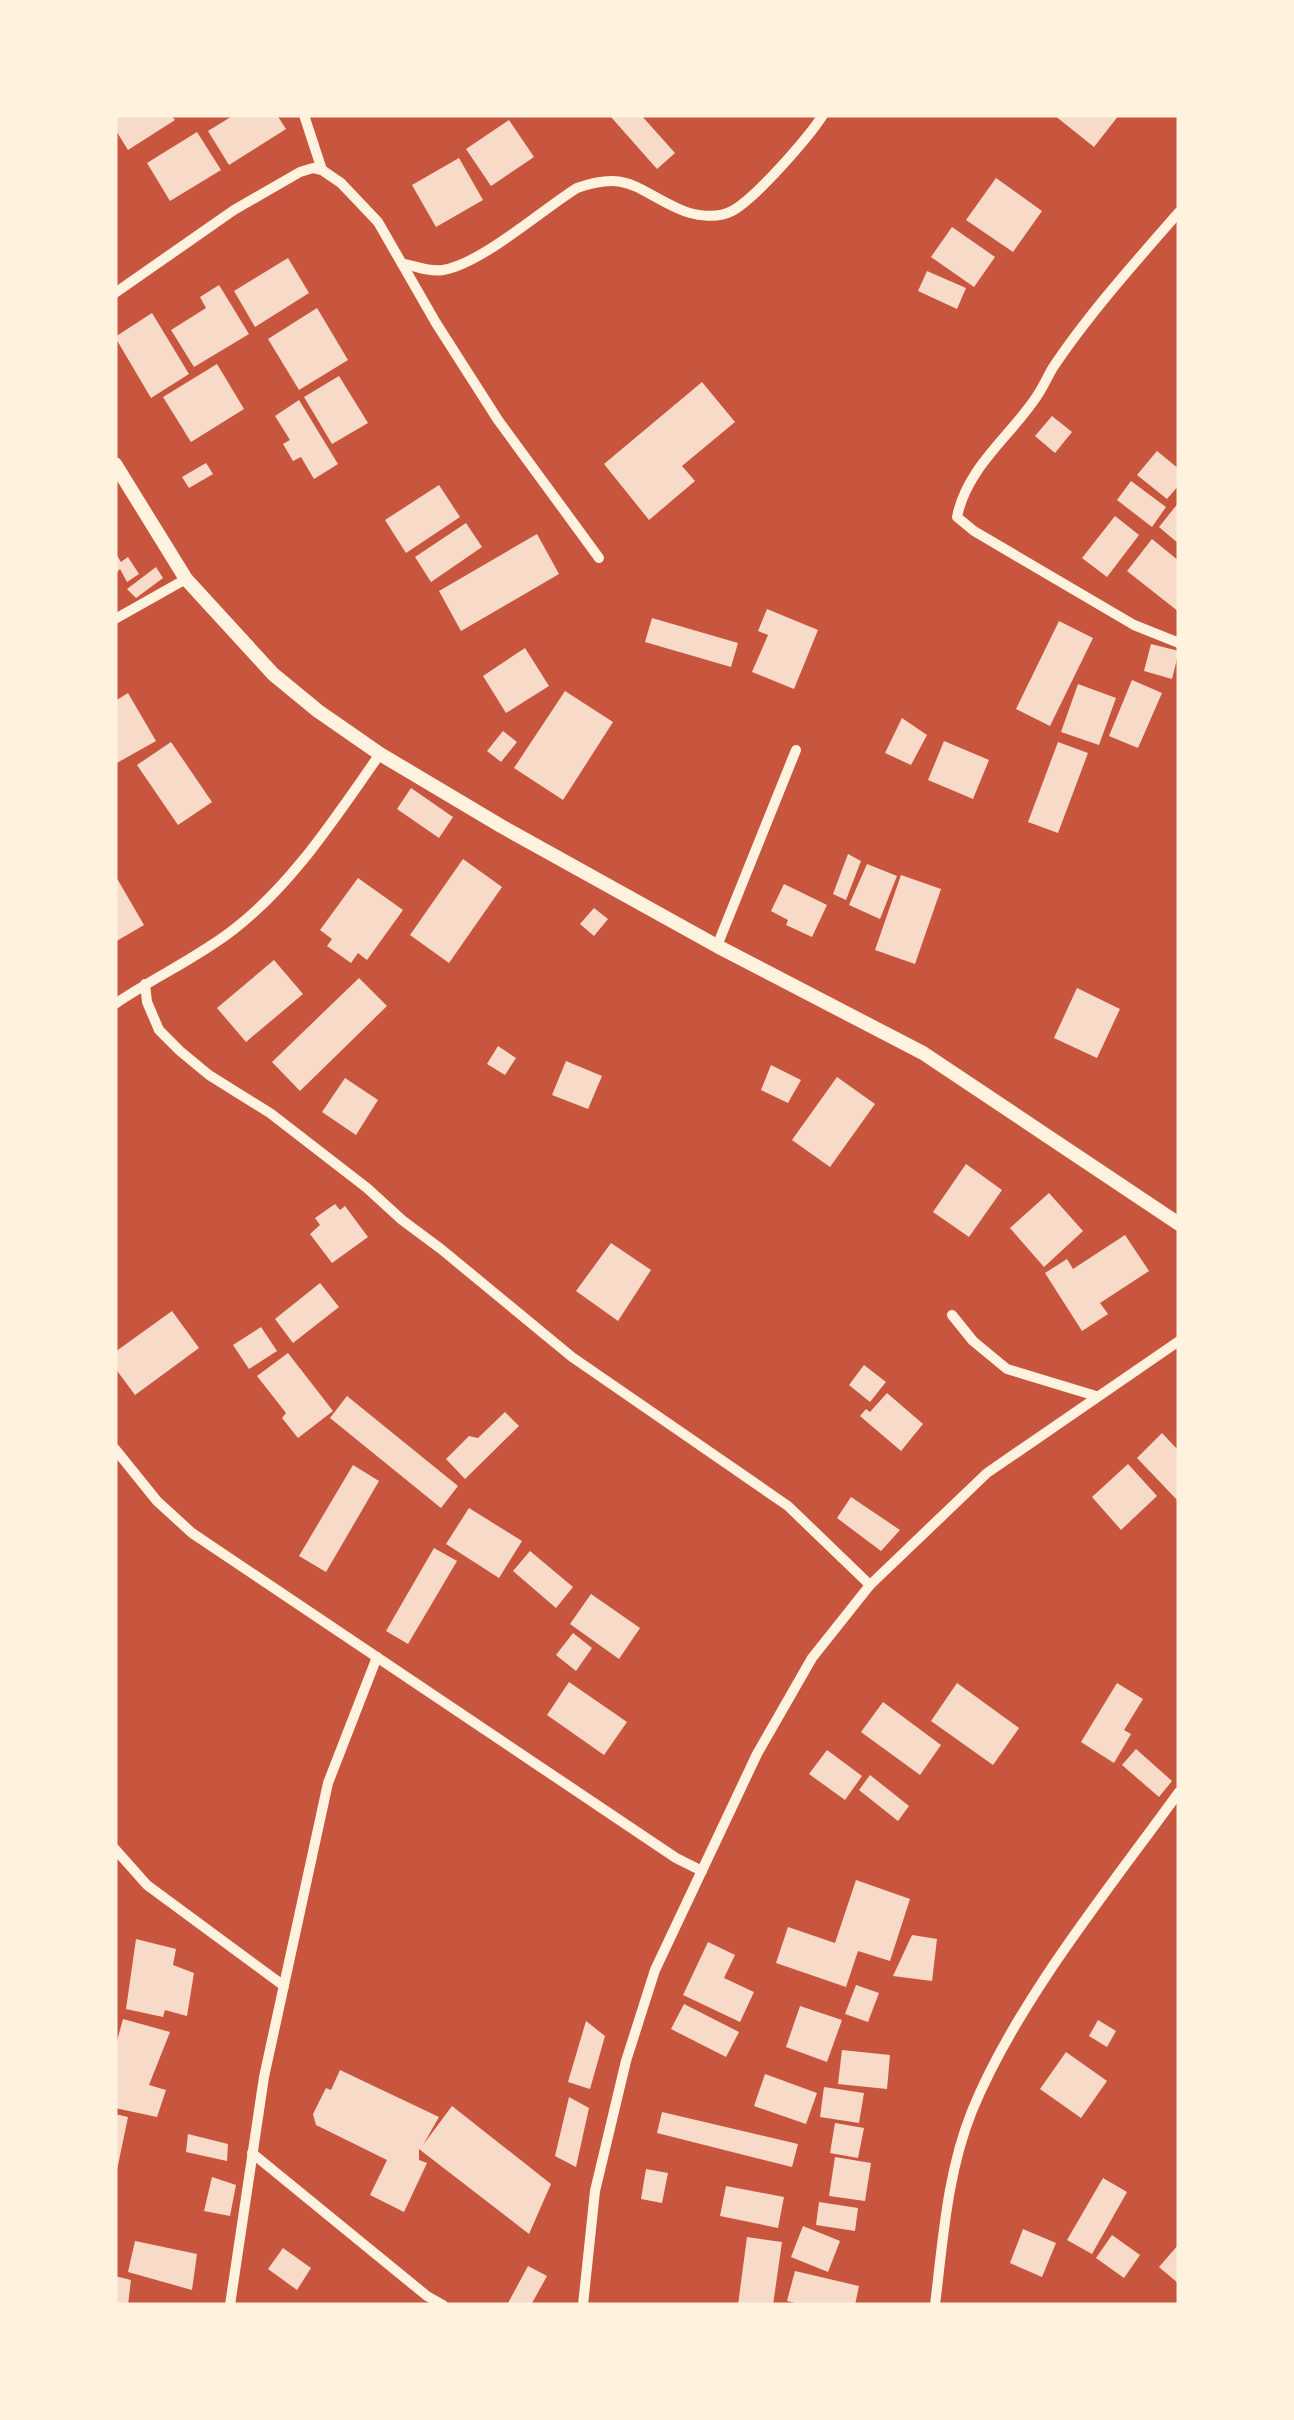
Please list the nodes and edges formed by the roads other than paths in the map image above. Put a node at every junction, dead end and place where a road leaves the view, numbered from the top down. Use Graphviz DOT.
graph roads {
  1 [pos="304,115"];
  2 [pos="823,115"];
  3 [pos="322,170"];
  4 [pos="1179,212"];
  5 [pos="404,264"];
  6 [pos="115,293"];
  7 [pos="116,468"];
  8 [pos="599,558"];
  9 [pos="186,578"];
  10 [pos="115,619"];
  11 [pos="1179,643"];
  12 [pos="796,750"];
  13 [pos="380,754"];
  14 [pos="717,946"];
  15 [pos="145,984"];
  16 [pos="115,1004"];
  17 [pos="1179,1224"];
  18 [pos="952,1314"];
  19 [pos="1179,1341"];
  20 [pos="1096,1396"];
  21 [pos="115,1449"];
  22 [pos="870,1585"];
  23 [pos="377,1657"];
  24 [pos="1179,1792"];
  25 [pos="115,1849"];
  26 [pos="702,1871"];
  27 [pos="284,1986"];
  28 [pos="252,2154"];
  29 [pos="230,2305"];
  30 [pos="442,2305"];
  31 [pos="583,2305"];
  32 [pos="936,2305"];
  1 -- 3 [label="street"];
  2 -- 5 [label="street"];
  3 -- 5 [label="street"];
  3 -- 6 [label="street"];
  4 -- 11 [label="street"];
  5 -- 8 [label="street"];
  7 -- 9 [label="street"];
  9 -- 10 [label="street"];
  9 -- 13 [label="street"];
  12 -- 14 [label="street"];
  13 -- 14 [label="street"];
  13 -- 15 [label="street"];
  14 -- 17 [label="street"];
  15 -- 16 [label="street"];
  15 -- 22 [label="street"];
  18 -- 20 [label="street"];
  19 -- 20 [label="street"];
  20 -- 22 [label="street"];
  21 -- 23 [label="street"];
  22 -- 26 [label="street"];
  23 -- 26 [label="street"];
  23 -- 27 [label="street"];
  24 -- 32 [label="street"];
  25 -- 27 [label="street"];
  26 -- 31 [label="street"];
  27 -- 28 [label="street"];
  28 -- 29 [label="street"];
  28 -- 30 [label="street"];
}
